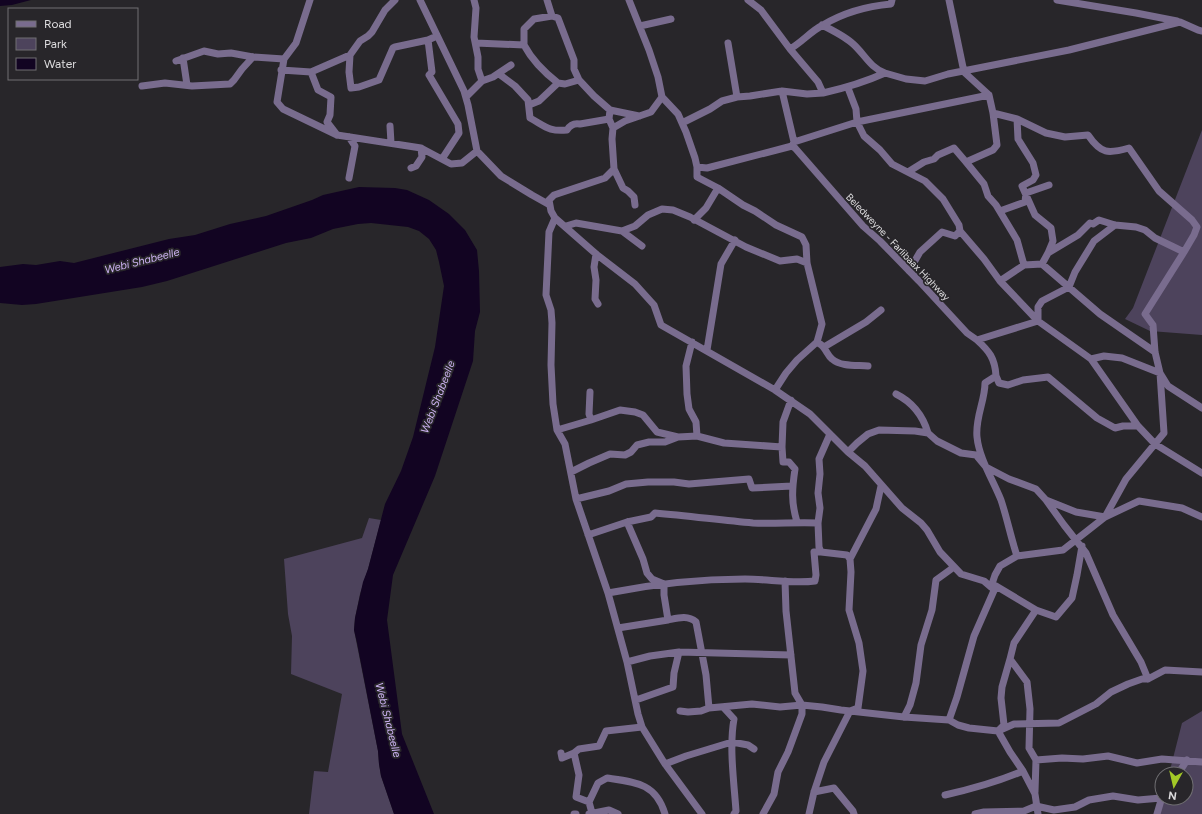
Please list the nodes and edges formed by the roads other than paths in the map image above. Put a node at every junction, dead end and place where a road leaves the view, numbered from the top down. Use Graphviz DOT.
graph roads {
  1 [pos="310,0"];
  2 [pos="395,0"];
  3 [pos="420,0"];
  4 [pos="474,0"];
  5 [pos="547,0"];
  6 [pos="629,0"];
  7 [pos="748,0"];
  8 [pos="892,0"];
  9 [pos="949,0"];
  10 [pos="1057,0"];
  11 [pos="552,16"];
  12 [pos="671,19"];
  13 [pos="1180,22"];
  14 [pos="822,25"];
  15 [pos="640,26"];
  16 [pos="1202,31"];
  17 [pos="437,36"];
  18 [pos="428,40"];
  19 [pos="476,43"];
  20 [pos="728,43"];
  21 [pos="524,45"];
  22 [pos="790,49"];
  23 [pos="350,55"];
  24 [pos="253,57"];
  25 [pos="284,58"];
  26 [pos="511,65"];
  27 [pos="281,70"];
  28 [pos="311,72"];
  29 [pos="964,72"];
  30 [pos="886,73"];
  31 [pos="499,74"];
  32 [pos="579,80"];
  33 [pos="482,81"];
  34 [pos="558,83"];
  35 [pos="187,85"];
  36 [pos="142,86"];
  37 [pos="848,88"];
  38 [pos="782,90"];
  39 [pos="823,93"];
  40 [pos="989,95"];
  41 [pos="466,97"];
  42 [pos="662,97"];
  43 [pos="737,97"];
  44 [pos="529,105"];
  45 [pos="610,110"];
  46 [pos="993,113"];
  47 [pos="640,116"];
  48 [pos="609,119"];
  49 [pos="1017,119"];
  50 [pos="857,122"];
  51 [pos="682,123"];
  52 [pos="390,126"];
  53 [pos="613,128"];
  54 [pos="337,135"];
  55 [pos="349,136"];
  56 [pos="391,143"];
  57 [pos="793,144"];
  58 [pos="421,148"];
  59 [pos="477,151"];
  60 [pos="442,159"];
  61 [pos="966,162"];
  62 [pos="697,167"];
  63 [pos="411,168"];
  64 [pos="614,169"];
  65 [pos="908,172"];
  66 [pos="349,178"];
  67 [pos="1049,185"];
  68 [pos="718,188"];
  69 [pos="1026,193"];
  70 [pos="549,200"];
  71 [pos="635,205"];
  72 [pos="1000,212"];
  73 [pos="555,218"];
  74 [pos="694,220"];
  75 [pos="1115,224"];
  76 [pos="566,226"];
  77 [pos="622,231"];
  78 [pos="960,231"];
  79 [pos="735,240"];
  80 [pos="642,246"];
  81 [pos="1184,252"];
  82 [pos="1048,253"];
  83 [pos="596,254"];
  84 [pos="807,263"];
  85 [pos="1042,264"];
  86 [pos="1024,265"];
  87 [pos="909,271"];
  88 [pos="1000,281"];
  89 [pos="1070,287"];
  90 [pos="598,304"];
  91 [pos="881,310"];
  92 [pos="1038,321"];
  93 [pos="977,340"];
  94 [pos="692,342"];
  95 [pos="817,342"];
  96 [pos="824,347"];
  97 [pos="707,350"];
  98 [pos="1155,352"];
  99 [pos="1091,359"];
  100 [pos="868,366"];
  101 [pos="1160,373"];
  102 [pos="996,376"];
  103 [pos="775,390"];
  104 [pos="590,392"];
  105 [pos="896,394"];
  106 [pos="791,400"];
  107 [pos="1202,408"];
  108 [pos="591,420"];
  109 [pos="1138,426"];
  110 [pos="557,430"];
  111 [pos="928,433"];
  112 [pos="830,434"];
  113 [pos="696,436"];
  114 [pos="678,437"];
  115 [pos="1155,444"];
  116 [pos="782,447"];
  117 [pos="848,452"];
  118 [pos="986,467"];
  119 [pos="571,472"];
  120 [pos="1202,473"];
  121 [pos="792,486"];
  122 [pos="881,486"];
  123 [pos="576,499"];
  124 [pos="1046,500"];
  125 [pos="1105,517"];
  126 [pos="1202,518"];
  127 [pos="627,522"];
  128 [pos="797,522"];
  129 [pos="818,523"];
  130 [pos="588,535"];
  131 [pos="1076,539"];
  132 [pos="1082,546"];
  133 [pos="821,552"];
  134 [pos="1017,556"];
  135 [pos="850,559"];
  136 [pos="954,567"];
  137 [pos="786,581"];
  138 [pos="664,584"];
  139 [pos="994,586"];
  140 [pos="608,593"];
  141 [pos="1036,610"];
  142 [pos="668,620"];
  143 [pos="618,628"];
  144 [pos="679,652"];
  145 [pos="702,653"];
  146 [pos="790,655"];
  147 [pos="1010,659"];
  148 [pos="628,662"];
  149 [pos="1202,672"];
  150 [pos="1148,679"];
  151 [pos="636,700"];
  152 [pos="802,706"];
  153 [pos="723,707"];
  154 [pos="709,708"];
  155 [pos="680,711"];
  156 [pos="850,711"];
  157 [pos="904,717"];
  158 [pos="949,720"];
  159 [pos="1030,724"];
  160 [pos="642,727"];
  161 [pos="998,732"];
  162 [pos="732,742"];
  163 [pos="754,749"];
  164 [pos="561,753"];
  165 [pos="574,753"];
  166 [pos="1036,760"];
  167 [pos="1187,760"];
  168 [pos="1202,762"];
  169 [pos="665,764"];
  170 [pos="1183,766"];
  171 [pos="1023,771"];
  172 [pos="814,792"];
  173 [pos="1034,794"];
  174 [pos="945,795"];
  175 [pos="1154,799"];
  176 [pos="589,802"];
  177 [pos="1036,806"];
  178 [pos="590,813"];
  179 [pos="618,814"];
  180 [pos="665,814"];
  181 [pos="702,814"];
  182 [pos="734,814"];
  183 [pos="763,814"];
  184 [pos="809,814"];
  185 [pos="854,814"];
  186 [pos="975,814"];
  187 [pos="1038,814"];
  1 -- 25 [label="street"];
  2 -- 23 [label="street"];
  3 -- 17 [label="street"];
  4 -- 19 [label="street"];
  5 -- 11 [label="street"];
  6 -- 15 [label="street"];
  7 -- 22 [label="street"];
  8 -- 14 [label="street"];
  9 -- 29 [label="street"];
  10 -- 13 [label="street"];
  11 -- 21 [label="street"];
  11 -- 32 [label="street"];
  12 -- 15 [label="street"];
  13 -- 16 [label="street"];
  13 -- 29 [label="street"];
  14 -- 22 [label="street"];
  14 -- 30 [label="street"];
  15 -- 42 [label="street"];
  17 -- 18 [label="street"];
  17 -- 41 [label="street"];
  18 -- 23 [label="street"];
  18 -- 60 [label="street"];
  19 -- 21 [label="street"];
  19 -- 33 [label="street"];
  20 -- 43 [label="street"];
  21 -- 34 [label="street"];
  22 -- 39 [label="street"];
  23 -- 28 [label="street"];
  24 -- 25 [label="street"];
  24 -- 35 [label="street"];
  24 -- 35 [label="street"];
  25 -- 27 [label="street"];
  26 -- 31 [label="street"];
  27 -- 28 [label="street"];
  27 -- 54 [label="street"];
  28 -- 54 [label="street"];
  29 -- 30 [label="street"];
  29 -- 40 [label="street"];
  30 -- 37 [label="street"];
  31 -- 33 [label="street"];
  31 -- 44 [label="street"];
  32 -- 34 [label="street"];
  32 -- 45 [label="street"];
  33 -- 41 [label="street"];
  34 -- 44 [label="street"];
  35 -- 36 [label="street"];
  37 -- 39 [label="street"];
  37 -- 50 [label="street"];
  38 -- 39 [label="street"];
  38 -- 43 [label="street"];
  38 -- 57 [label="street"];
  40 -- 46 [label="street"];
  40 -- 50 [label="street"];
  41 -- 59 [label="street"];
  42 -- 47 [label="street"];
  42 -- 51 [label="street"];
  43 -- 51 [label="street"];
  44 -- 48 [label="street"];
  45 -- 47 [label="street"];
  45 -- 48 [label="street"];
  46 -- 49 [label="street"];
  46 -- 61 [label="street"];
  47 -- 53 [label="street"];
  48 -- 53 [label="street"];
  49 -- 69 [label="street"];
  49 -- 81 [label="street"];
  50 -- 57 [label="street"];
  50 -- 65 [label="street"];
  51 -- 62 [label="street"];
  52 -- 56 [label="street"];
  53 -- 64 [label="street"];
  54 -- 55 [label="street"];
  55 -- 56 [label="street"];
  55 -- 66 [label="street"];
  56 -- 58 [label="street"];
  57 -- 62 [label="street"];
  57 -- 87 [label="street, Beledweyne - Farlibaax Highway"];
  58 -- 60 [label="street"];
  58 -- 63 [label="street"];
  59 -- 60 [label="street"];
  59 -- 70 [label="street"];
  61 -- 65 [label="street"];
  61 -- 72 [label="street"];
  62 -- 68 [label="street"];
  64 -- 70 [label="street"];
  64 -- 71 [label="street"];
  65 -- 78 [label="street"];
  67 -- 69 [label="street"];
  68 -- 74 [label="street"];
  68 -- 84 [label="street"];
  69 -- 72 [label="street"];
  69 -- 82 [label="street"];
  70 -- 73 [label="street"];
  72 -- 86 [label="street"];
  73 -- 76 [label="street"];
  73 -- 110 [label="street"];
  74 -- 77 [label="street"];
  74 -- 79 [label="street"];
  75 -- 81 [label="street"];
  75 -- 82 [label="street"];
  75 -- 89 [label="street"];
  76 -- 77 [label="street"];
  76 -- 83 [label="street"];
  77 -- 80 [label="street"];
  78 -- 87 [label="street"];
  78 -- 88 [label="street"];
  79 -- 84 [label="street"];
  79 -- 97 [label="street"];
  81 -- 98 [label="street"];
  82 -- 85 [label="street"];
  83 -- 90 [label="street"];
  83 -- 94 [label="street"];
  84 -- 95 [label="street"];
  85 -- 86 [label="street"];
  85 -- 89 [label="street"];
  86 -- 88 [label="street"];
  87 -- 93 [label="street, Beledweyne - Farlibaax Highway"];
  88 -- 92 [label="street"];
  89 -- 92 [label="street"];
  89 -- 98 [label="street"];
  91 -- 96 [label="street"];
  92 -- 93 [label="street"];
  92 -- 99 [label="street"];
  93 -- 102 [label="street, Beledweyne - Farlibaax Highway"];
  94 -- 97 [label="street"];
  94 -- 113 [label="street"];
  95 -- 96 [label="street"];
  95 -- 103 [label="street"];
  96 -- 100 [label="street"];
  97 -- 103 [label="street"];
  98 -- 101 [label="street"];
  99 -- 101 [label="street"];
  99 -- 109 [label="street"];
  101 -- 107 [label="street"];
  101 -- 115 [label="street"];
  102 -- 109 [label="street"];
  102 -- 118 [label="street"];
  103 -- 106 [label="street"];
  104 -- 108 [label="street"];
  105 -- 111 [label="street"];
  106 -- 112 [label="street"];
  106 -- 116 [label="street"];
  108 -- 110 [label="street"];
  108 -- 114 [label="street"];
  109 -- 115 [label="street"];
  110 -- 119 [label="street"];
  111 -- 117 [label="street"];
  111 -- 118 [label="street"];
  112 -- 117 [label="street"];
  112 -- 129 [label="street"];
  113 -- 114 [label="street"];
  113 -- 116 [label="street"];
  114 -- 119 [label="street"];
  115 -- 120 [label="street"];
  115 -- 125 [label="street"];
  116 -- 121 [label="street"];
  117 -- 122 [label="street"];
  118 -- 124 [label="street"];
  118 -- 134 [label="street"];
  119 -- 123 [label="street"];
  121 -- 123 [label="street"];
  121 -- 128 [label="street"];
  122 -- 135 [label="street"];
  122 -- 136 [label="street"];
  123 -- 130 [label="street"];
  124 -- 125 [label="street"];
  124 -- 131 [label="street"];
  125 -- 126 [label="street"];
  125 -- 131 [label="street"];
  127 -- 128 [label="street"];
  127 -- 130 [label="street"];
  127 -- 138 [label="street"];
  128 -- 129 [label="street"];
  129 -- 133 [label="street"];
  130 -- 140 [label="street"];
  131 -- 132 [label="street"];
  131 -- 134 [label="street"];
  132 -- 141 [label="street"];
  132 -- 150 [label="street"];
  133 -- 135 [label="street"];
  133 -- 137 [label="street"];
  134 -- 139 [label="street"];
  135 -- 156 [label="street"];
  136 -- 139 [label="street"];
  136 -- 157 [label="street"];
  137 -- 138 [label="street"];
  137 -- 146 [label="street"];
  138 -- 140 [label="street"];
  138 -- 142 [label="street"];
  139 -- 141 [label="street"];
  139 -- 158 [label="street"];
  140 -- 143 [label="street"];
  141 -- 147 [label="street"];
  142 -- 143 [label="street"];
  142 -- 145 [label="street"];
  143 -- 148 [label="street"];
  144 -- 145 [label="street"];
  144 -- 148 [label="street"];
  144 -- 151 [label="street"];
  145 -- 146 [label="street"];
  145 -- 154 [label="street"];
  146 -- 152 [label="street"];
  147 -- 159 [label="street"];
  147 -- 161 [label="street"];
  148 -- 151 [label="street"];
  149 -- 150 [label="street"];
  150 -- 159 [label="street"];
  151 -- 160 [label="street"];
  152 -- 153 [label="street"];
  152 -- 156 [label="street"];
  152 -- 183 [label="street"];
  153 -- 154 [label="street"];
  153 -- 162 [label="street"];
  154 -- 155 [label="street"];
  156 -- 157 [label="street"];
  156 -- 172 [label="street"];
  157 -- 158 [label="street"];
  158 -- 161 [label="street"];
  159 -- 161 [label="street"];
  159 -- 166 [label="street"];
  160 -- 165 [label="street"];
  160 -- 169 [label="street"];
  161 -- 171 [label="street"];
  162 -- 163 [label="street"];
  162 -- 169 [label="street"];
  162 -- 182 [label="street"];
  164 -- 165 [label="street"];
  165 -- 176 [label="street"];
  166 -- 167 [label="street"];
  166 -- 173 [label="street"];
  167 -- 168 [label="street"];
  167 -- 170 [label="street"];
  169 -- 181 [label="street"];
  171 -- 173 [label="street"];
  171 -- 174 [label="street"];
  172 -- 184 [label="street"];
  172 -- 185 [label="street"];
  173 -- 177 [label="street"];
  175 -- 177 [label="street"];
  176 -- 178 [label="street"];
  176 -- 180 [label="street"];
  177 -- 186 [label="street"];
  177 -- 187 [label="street"];
  178 -- 179 [label="street"];
}
